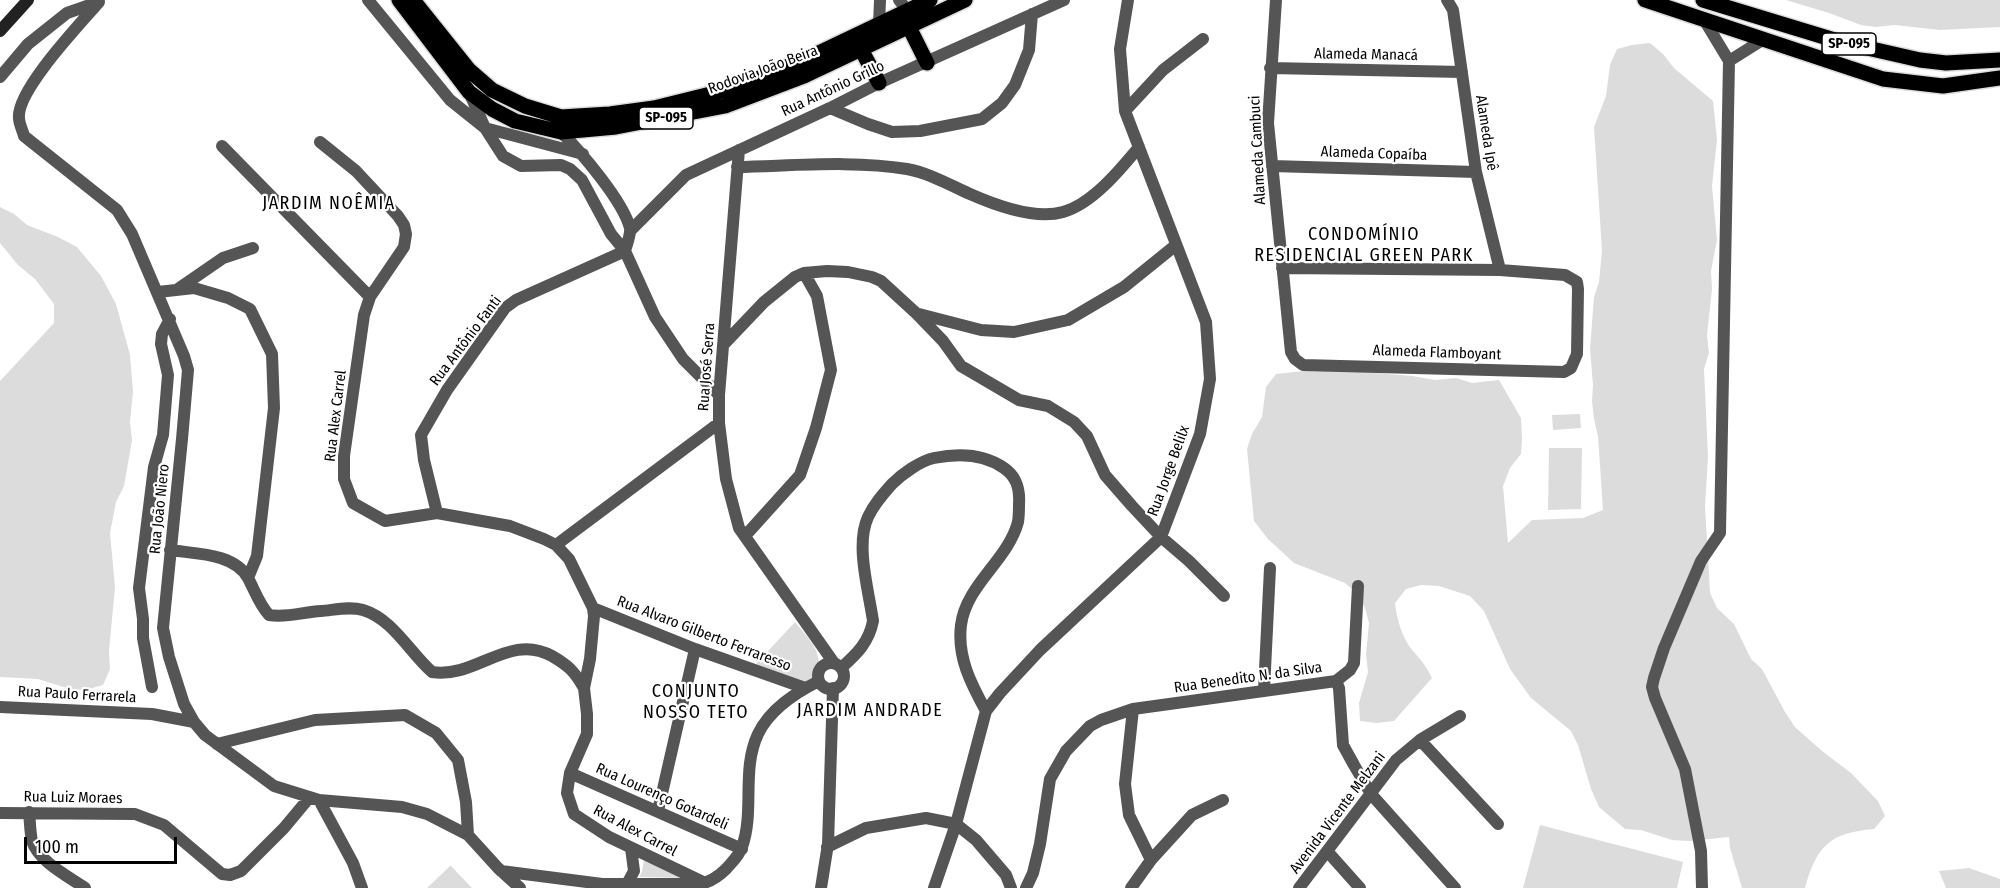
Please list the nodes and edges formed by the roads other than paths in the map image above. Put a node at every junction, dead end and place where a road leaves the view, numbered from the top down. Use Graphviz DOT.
graph roads {
  1 [pos="28,0"];
  2 [pos="368,0"];
  3 [pos="399,0"];
  4 [pos="413,0"];
  5 [pos="880,0"];
  6 [pos="930,0"];
  7 [pos="965,0"];
  8 [pos="1064,0"];
  9 [pos="1128,0"];
  10 [pos="1276,0"];
  11 [pos="1447,0"];
  12 [pos="1645,0"];
  13 [pos="1702,0"];
  14 [pos="100,1"];
  15 [pos="904,5"];
  16 [pos="1032,14"];
  17 [pos="1703,18"];
  18 [pos="879,25"];
  19 [pos="909,27"];
  20 [pos="0,31"];
  21 [pos="1203,39"];
  22 [pos="1764,39"];
  23 [pos="862,51"];
  24 [pos="2000,60"];
  25 [pos="1729,61"];
  26 [pos="927,63"];
  27 [pos="1270,68"];
  28 [pos="1462,72"];
  29 [pos="0,77"];
  30 [pos="2000,78"];
  31 [pos="879,83"];
  32 [pos="469,92"];
  33 [pos="830,108"];
  34 [pos="1125,111"];
  35 [pos="485,128"];
  36 [pos="561,132"];
  37 [pos="320,142"];
  38 [pos="222,146"];
  39 [pos="1139,147"];
  40 [pos="739,150"];
  41 [pos="583,154"];
  42 [pos="1272,166"];
  43 [pos="737,167"];
  44 [pos="1476,172"];
  45 [pos="631,230"];
  46 [pos="1176,245"];
  47 [pos="253,248"];
  48 [pos="626,251"];
  49 [pos="1282,268"];
  50 [pos="1500,270"];
  51 [pos="804,273"];
  52 [pos="177,290"];
  53 [pos="158,292"];
  54 [pos="370,297"];
  55 [pos="917,314"];
  56 [pos="170,319"];
  57 [pos="724,344"];
  58 [pos="1303,365"];
  59 [pos="719,395"];
  60 [pos="719,423"];
  61 [pos="437,513"];
  62 [pos="744,536"];
  63 [pos="1161,537"];
  64 [pos="555,545"];
  65 [pos="170,550"];
  66 [pos="1270,568"];
  67 [pos="248,578"];
  68 [pos="1358,586"];
  69 [pos="1224,596"];
  70 [pos="593,608"];
  71 [pos="695,649"];
  72 [pos="838,666"];
  73 [pos="819,681"];
  74 [pos="1336,681"];
  75 [pos="152,687"];
  76 [pos="584,688"];
  77 [pos="805,688"];
  78 [pos="833,688"];
  79 [pos="1264,690"];
  80 [pos="184,704"];
  81 [pos="0,707"];
  82 [pos="1133,709"];
  83 [pos="986,711"];
  84 [pos="152,714"];
  85 [pos="1460,716"];
  86 [pos="194,722"];
  87 [pos="1420,740"];
  88 [pos="217,744"];
  89 [pos="570,773"];
  90 [pos="1371,794"];
  91 [pos="314,799"];
  92 [pos="1223,800"];
  93 [pos="658,810"];
  94 [pos="29,812"];
  95 [pos="0,813"];
  96 [pos="956,824"];
  97 [pos="1498,824"];
  98 [pos="468,835"];
  99 [pos="827,847"];
  100 [pos="631,848"];
  101 [pos="742,849"];
  102 [pos="1327,851"];
  103 [pos="1150,860"];
  104 [pos="501,871"];
  105 [pos="718,882"];
  106 [pos="550,883"];
  107 [pos="705,883"];
  108 [pos="627,884"];
  109 [pos="660,886"];
  110 [pos="85,888"];
  111 [pos="362,888"];
  112 [pos="520,888"];
  113 [pos="821,888"];
  114 [pos="934,888"];
  115 [pos="1011,888"];
  116 [pos="1026,888"];
  117 [pos="1131,888"];
  118 [pos="1299,888"];
  119 [pos="1360,888"];
  120 [pos="1455,888"];
  121 [pos="1702,888"];
  1 -- 20 [label="main road"];
  2 -- 35 [label="street"];
  3 -- 32 [label="main road, Rodovia João Beira / SP-095"];
  4 -- 18 [label="main road, Rodovia João Beira / SP-095"];
  5 -- 18 [label="street"];
  6 -- 15 [label="main road, Rodovia João Beira / SP-095"];
  7 -- 19 [label="main road, Rodovia João Beira / SP-095"];
  8 -- 16 [label="street, Rua Antônio Grillo"];
  9 -- 34 [label="street, Rua Jorge Belilx"];
  10 -- 27 [label="street, Alameda Cambuci"];
  11 -- 28 [label="street, Alameda Ipê"];
  12 -- 17 [label="main road, SP-095"];
  13 -- 24 [label="main road, SP-095"];
  14 -- 29 [label="street"];
  14 -- 53 [label="street, Rua João Niero"];
  15 -- 18 [label="main road, Rodovia João Beira / SP-095"];
  16 -- 26 [label="street, Rua Antônio Grillo"];
  16 -- 33 [label="street"];
  17 -- 22 [label="main road, SP-095"];
  17 -- 25 [label="street"];
  19 -- 23 [label="main road, Rodovia João Beira / SP-095"];
  19 -- 26 [label="main road"];
  21 -- 34 [label="street"];
  22 -- 25 [label="street"];
  22 -- 30 [label="main road, SP-095"];
  23 -- 31 [label="main road"];
  23 -- 36 [label="main road, Rodovia João Beira / SP-095"];
  25 -- 121 [label="street"];
  26 -- 31 [label="street, Rua Antônio Grillo"];
  27 -- 28 [label="street, Alameda Manacá"];
  27 -- 42 [label="street, Alameda Cambuci"];
  28 -- 44 [label="street, Alameda Ipê"];
  31 -- 33 [label="street, Rua Antônio Grillo"];
  32 -- 35 [label="street"];
  32 -- 36 [label="main road, Rodovia João Beira / SP-095"];
  33 -- 40 [label="street, Rua Antônio Grillo"];
  34 -- 39 [label="street, Rua Jorge Belilx"];
  35 -- 41 [label="street"];
  35 -- 48 [label="street"];
  36 -- 41 [label="street"];
  37 -- 54 [label="street, Rua Alex Carrel"];
  38 -- 54 [label="street"];
  39 -- 43 [label="street"];
  39 -- 46 [label="street, Rua Jorge Belilx"];
  40 -- 43 [label="street, Rua José Serra"];
  40 -- 45 [label="street, Rua Antônio Grillo"];
  41 -- 45 [label="street"];
  42 -- 44 [label="street, Alameda Copaíba"];
  42 -- 49 [label="street, Alameda Cambuci"];
  43 -- 57 [label="street, Rua José Serra"];
  44 -- 50 [label="street, Alameda Ipê"];
  45 -- 48 [label="street"];
  46 -- 55 [label="street"];
  46 -- 63 [label="street, Rua Jorge Belilx"];
  47 -- 52 [label="street"];
  48 -- 59 [label="street"];
  48 -- 61 [label="street, Rua Antônio Fanti"];
  49 -- 50 [label="street"];
  49 -- 58 [label="street, Alameda Cambuci"];
  50 -- 58 [label="street, Alameda Flamboyant"];
  51 -- 55 [label="street"];
  51 -- 57 [label="street"];
  51 -- 62 [label="street"];
  52 -- 53 [label="street"];
  52 -- 67 [label="street"];
  53 -- 56 [label="street, Rua João Niero"];
  54 -- 61 [label="street, Rua Alex Carrel"];
  55 -- 63 [label="street"];
  56 -- 65 [label="street, Rua João Niero"];
  56 -- 75 [label="street"];
  57 -- 59 [label="street, Rua José Serra"];
  59 -- 60 [label="street, Rua José Serra"];
  60 -- 62 [label="street, Rua José Serra"];
  60 -- 64 [label="street"];
  61 -- 64 [label="street, Rua Alex Carrel"];
  62 -- 72 [label="street, Rua José Serra"];
  63 -- 69 [label="street"];
  63 -- 83 [label="street, Rua Jorge Belilx"];
  64 -- 70 [label="street, Rua Alex Carrel"];
  65 -- 67 [label="street"];
  65 -- 80 [label="street, Rua João Niero"];
  66 -- 79 [label="street"];
  67 -- 76 [label="street"];
  68 -- 74 [label="street, Rua Benedito N. da Silva"];
  70 -- 71 [label="street, Rua Alvaro Gilberto Ferraresso"];
  70 -- 76 [label="street, Rua Alex Carrel"];
  71 -- 77 [label="street, Rua Alvaro Gilberto Ferraresso"];
  71 -- 93 [label="street"];
  72 -- 73 [label="street"];
  72 -- 78 [label="street"];
  72 -- 83 [label="street"];
  73 -- 77 [label="street"];
  73 -- 78 [label="street"];
  74 -- 79 [label="street, Rua Benedito N. da Silva"];
  74 -- 90 [label="street"];
  76 -- 89 [label="street, Rua Alex Carrel"];
  77 -- 101 [label="street"];
  78 -- 99 [label="street"];
  79 -- 82 [label="street, Rua Benedito N. da Silva"];
  80 -- 84 [label="street, Rua Paulo Ferrarela"];
  80 -- 86 [label="street, Rua João Niero"];
  81 -- 84 [label="street, Rua Paulo Ferrarela"];
  82 -- 103 [label="street"];
  82 -- 116 [label="street, Rua Benedito N. da Silva"];
  83 -- 96 [label="street, Rua Jorge Belilx"];
  84 -- 86 [label="street, Rua Paulo Ferrarela"];
  85 -- 87 [label="street, Avenida Vicente Melzani"];
  86 -- 88 [label="street, Rua João Niero"];
  87 -- 90 [label="street, Avenida Vicente Melzani"];
  87 -- 97 [label="street"];
  88 -- 91 [label="street, Rua João Niero"];
  88 -- 98 [label="street"];
  89 -- 93 [label="street, Rua Lourenço Gotardeli"];
  89 -- 100 [label="street, Rua Alex Carrel"];
  90 -- 102 [label="street, Avenida Vicente Melzani"];
  90 -- 120 [label="street"];
  91 -- 94 [label="street, Rua Luiz Moraes"];
  91 -- 98 [label="street, Rua João Niero"];
  91 -- 111 [label="street"];
  92 -- 103 [label="street"];
  93 -- 101 [label="street, Rua Lourenço Gotardeli"];
  94 -- 95 [label="street, Rua Luiz Moraes"];
  94 -- 110 [label="street"];
  96 -- 99 [label="street"];
  96 -- 114 [label="street, Rua Jorge Belilx"];
  96 -- 115 [label="street"];
  98 -- 104 [label="street, Rua João Niero"];
  99 -- 113 [label="street"];
  100 -- 107 [label="street, Rua Alex Carrel"];
  100 -- 108 [label="street"];
  101 -- 105 [label="street"];
  102 -- 118 [label="street, Avenida Vicente Melzani"];
  102 -- 119 [label="street"];
  103 -- 117 [label="street"];
  104 -- 106 [label="street"];
  104 -- 112 [label="street, Rua João Niero"];
  105 -- 107 [label="street"];
  106 -- 108 [label="street"];
  107 -- 109 [label="street"];
  108 -- 109 [label="street"];
}
